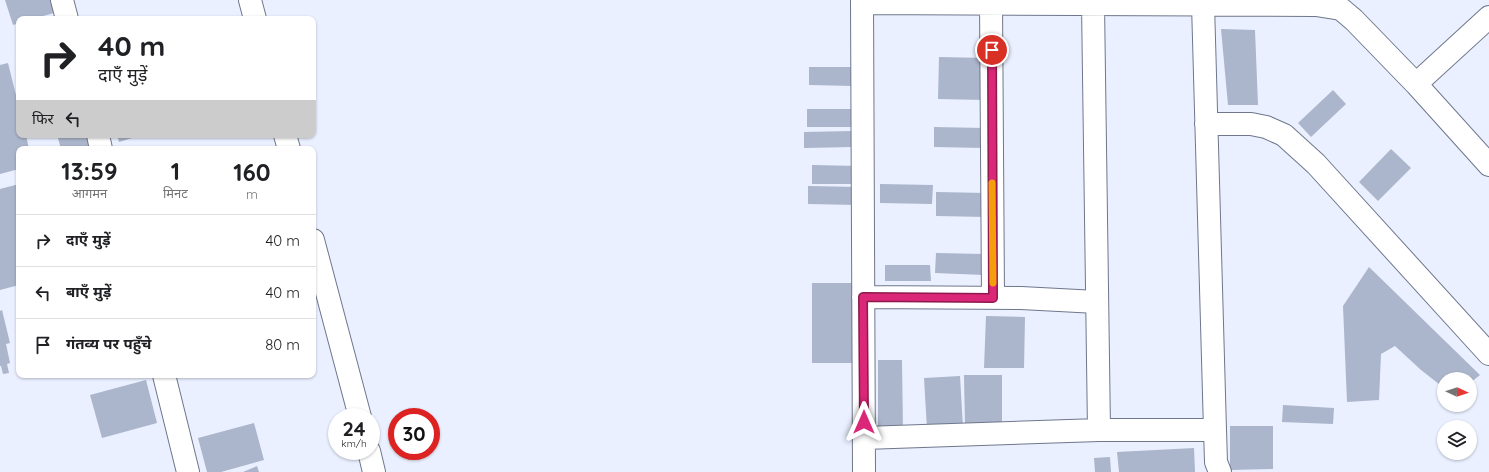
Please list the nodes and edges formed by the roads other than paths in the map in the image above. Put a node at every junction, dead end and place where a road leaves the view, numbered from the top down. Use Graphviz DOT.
graph roads {
  1 [pos="62,0"];
  2 [pos="250,0"];
  3 [pos="862,1"];
  4 [pos="1203,2"];
  5 [pos="991,3"];
  6 [pos="1093,4"];
  7 [pos="1342,5"];
  8 [pos="66,16"];
  9 [pos="254,16"];
  10 [pos="1489,17"];
  11 [pos="1416,84"];
  12 [pos="1206,124"];
  13 [pos="1489,165"];
  14 [pos="316,251"];
  15 [pos="863,297"];
  16 [pos="993,298"];
  17 [pos="1097,302"];
  18 [pos="1489,354"];
  19 [pos="165,378"];
  20 [pos="358,408"];
  21 [pos="1099,430"];
  22 [pos="1215,430"];
  23 [pos="864,438"];
  24 [pos="371,460"];
  25 [pos="188,472"];
  26 [pos="374,472"];
  27 [pos="864,472"];
  28 [pos="1220,472"];
  1 -- 8 [label="street"];
  2 -- 9 [label="street"];
  3 -- 5 [label="street"];
  3 -- 15 [label="street"];
  4 -- 6 [label="street"];
  4 -- 7 [label="street"];
  4 -- 12 [label="street"];
  5 -- 6 [label="street"];
  5 -- 16 [label="street"];
  6 -- 17 [label="street"];
  7 -- 11 [label="street"];
  10 -- 11 [label="street"];
  11 -- 13 [label="street"];
  12 -- 18 [label="street"];
  12 -- 22 [label="street"];
  14 -- 20 [label="street"];
  15 -- 16 [label="street"];
  15 -- 23 [label="street"];
  16 -- 17 [label="street"];
  17 -- 21 [label="street"];
  19 -- 25 [label="street"];
  21 -- 22 [label="street"];
  21 -- 23 [label="street"];
  22 -- 28 [label="street"];
  23 -- 27 [label="street"];
  24 -- 26 [label="street"];
}
